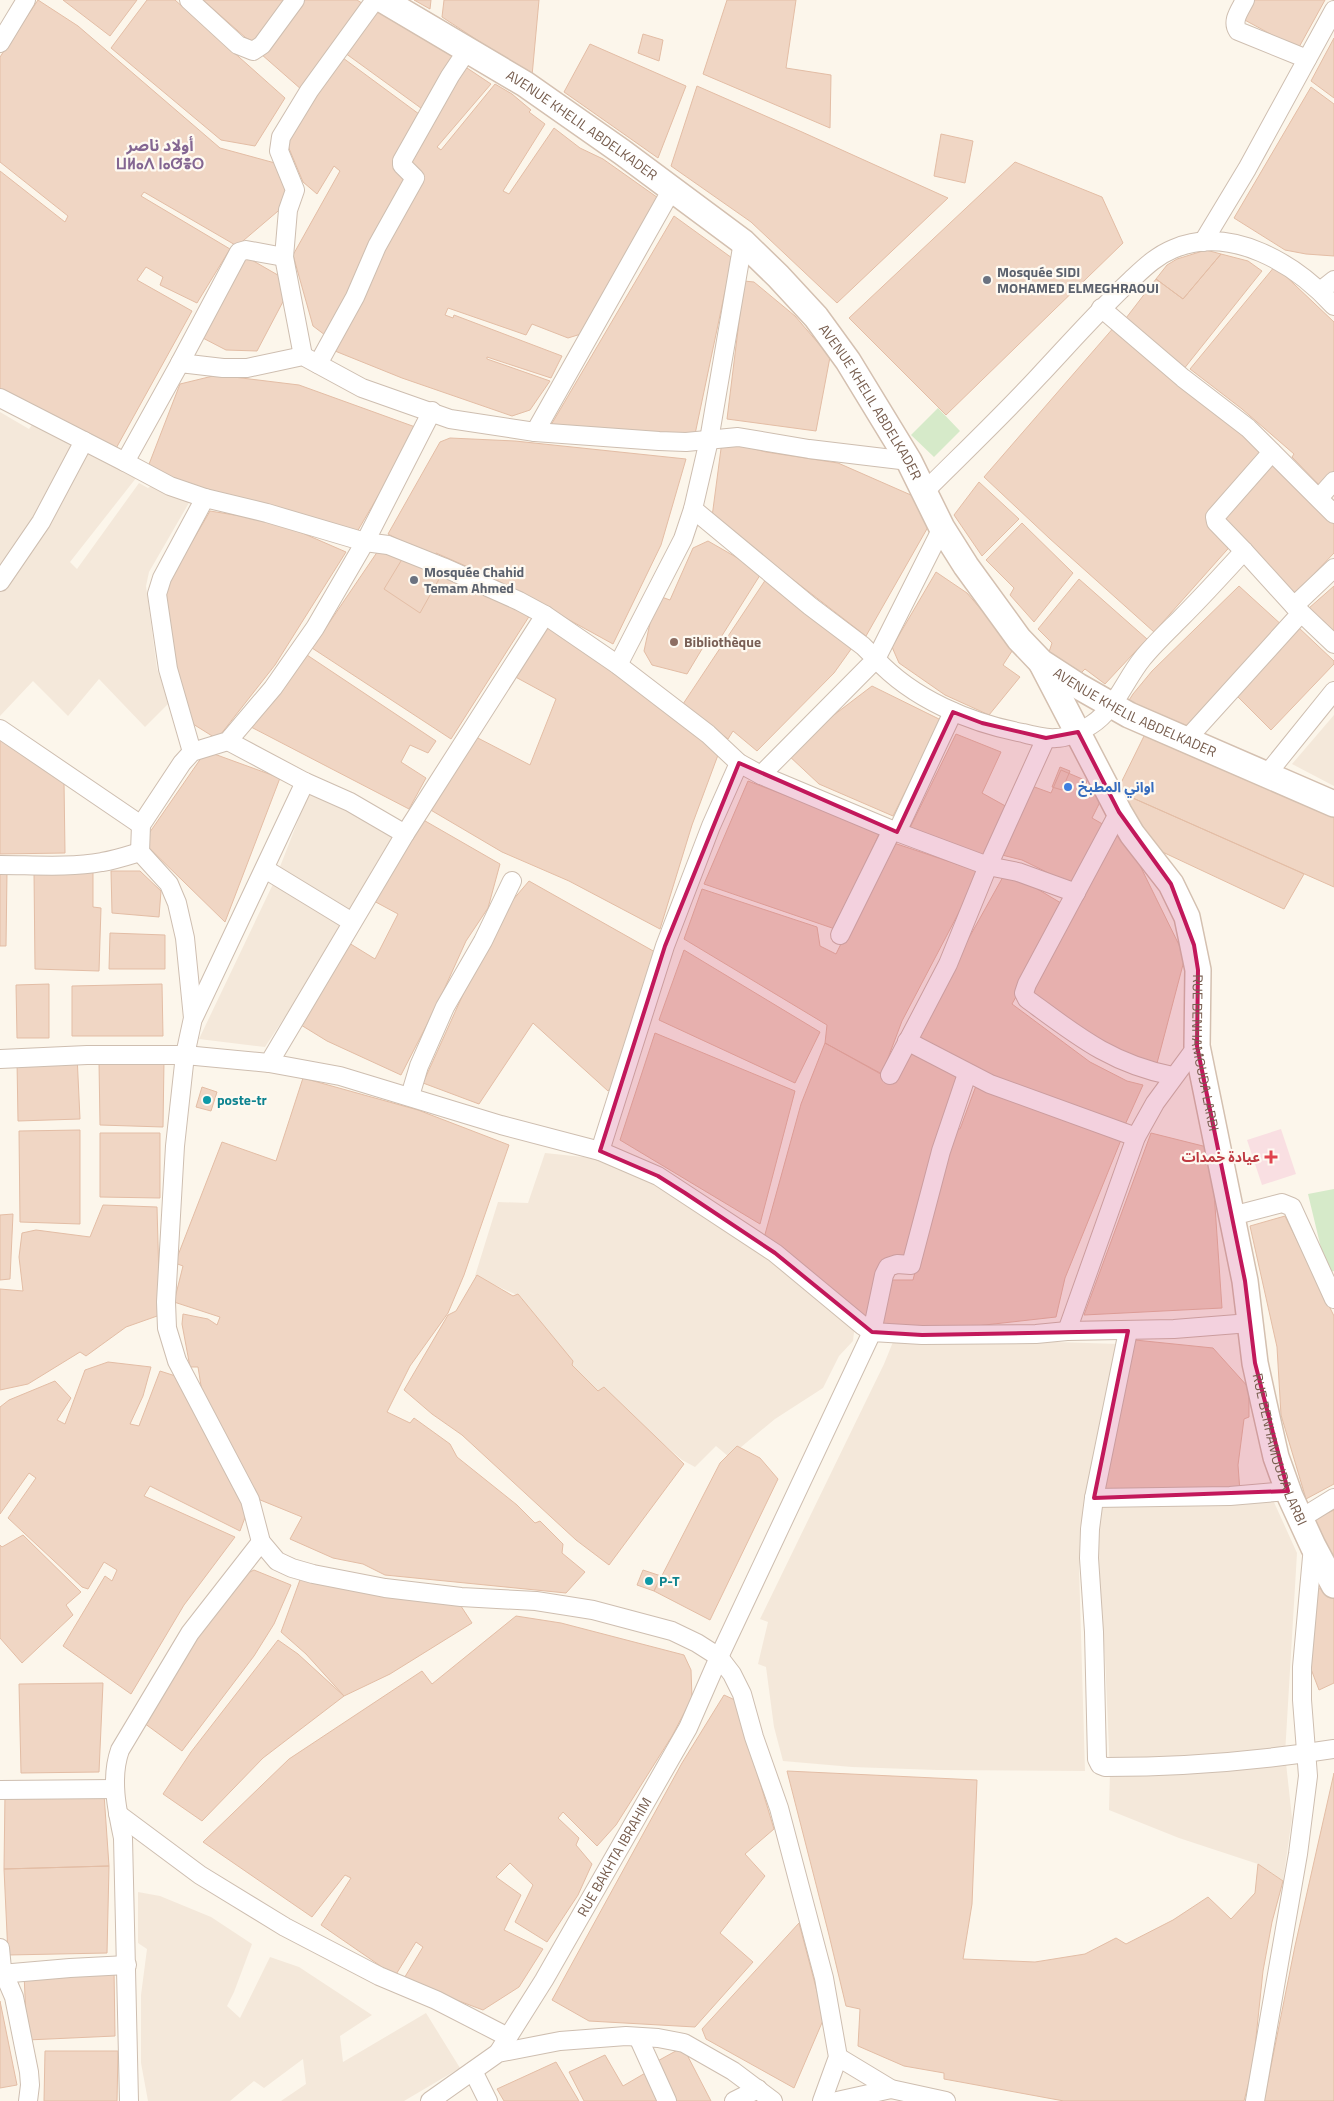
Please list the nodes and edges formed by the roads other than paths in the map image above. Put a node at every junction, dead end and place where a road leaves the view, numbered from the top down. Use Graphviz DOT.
graph roads {
  1 [pos="26,0"];
  2 [pos="189,0"];
  3 [pos="295,0"];
  4 [pos="375,0"];
  5 [pos="383,0"];
  6 [pos="1245,0"];
  7 [pos="1334,10"];
  8 [pos="0,43"];
  9 [pos="468,49"];
  10 [pos="1307,59"];
  11 [pos="672,189"];
  12 [pos="744,242"];
  13 [pos="1203,242"];
  14 [pos="284,257"];
  15 [pos="1334,280"];
  16 [pos="1320,291"];
  17 [pos="1334,306"];
  18 [pos="1101,308"];
  19 [pos="311,360"];
  20 [pos="180,363"];
  21 [pos="0,398"];
  22 [pos="432,412"];
  23 [pos="535,432"];
  24 [pos="709,440"];
  25 [pos="84,441"];
  26 [pos="1272,452"];
  27 [pos="909,461"];
  28 [pos="125,462"];
  29 [pos="1334,481"];
  30 [pos="924,492"];
  31 [pos="205,498"];
  32 [pos="1319,498"];
  33 [pos="693,509"];
  34 [pos="1334,514"];
  35 [pos="942,528"];
  36 [pos="366,542"];
  37 [pos="1244,552"];
  38 [pos="1334,568"];
  39 [pos="0,582"];
  40 [pos="1298,610"];
  41 [pos="545,615"];
  42 [pos="1334,644"];
  43 [pos="876,659"];
  44 [pos="1041,662"];
  45 [pos="618,665"];
  46 [pos="1334,691"];
  47 [pos="1111,706"];
  48 [pos="953,712"];
  49 [pos="0,729"];
  50 [pos="1078,732"];
  51 [pos="1046,738"];
  52 [pos="1187,739"];
  53 [pos="228,741"];
  54 [pos="192,752"];
  55 [pos="739,763"];
  56 [pos="1268,774"];
  57 [pos="761,775"];
  58 [pos="305,782"];
  59 [pos="1334,804"];
  60 [pos="1119,812"];
  61 [pos="141,824"];
  62 [pos="894,831"];
  63 [pos="406,834"];
  64 [pos="140,852"];
  65 [pos="0,865"];
  66 [pos="988,866"];
  67 [pos="265,869"];
  68 [pos="512,881"];
  69 [pos="1076,893"];
  70 [pos="352,922"];
  71 [pos="840,935"];
  72 [pos="193,1018"];
  73 [pos="907,1041"];
  74 [pos="1197,1046"];
  75 [pos="185,1056"];
  76 [pos="0,1059"];
  77 [pos="269,1063"];
  78 [pos="967,1074"];
  79 [pos="890,1075"];
  80 [pos="1173,1076"];
  81 [pos="410,1096"];
  82 [pos="1136,1136"];
  83 [pos="600,1151"];
  84 [pos="1232,1216"];
  85 [pos="1334,1299"];
  86 [pos="1250,1323"];
  87 [pos="1067,1331"];
  88 [pos="1128,1331"];
  89 [pos="872,1332"];
  90 [pos="1288,1491"];
  91 [pos="1094,1498"];
  92 [pos="1334,1498"];
  93 [pos="1300,1519"];
  94 [pos="261,1542"];
  95 [pos="1313,1546"];
  96 [pos="1334,1585"];
  97 [pos="719,1657"];
  98 [pos="1334,1749"];
  99 [pos="1306,1753"];
  100 [pos="115,1789"];
  101 [pos="0,1790"];
  102 [pos="118,1814"];
  103 [pos="0,1948"];
  104 [pos="127,1965"];
  105 [pos="2,1974"];
  106 [pos="508,2037"];
  107 [pos="638,2037"];
  108 [pos="498,2053"];
  109 [pos="838,2056"];
  110 [pos="473,2071"];
  111 [pos="758,2089"];
  112 [pos="891,2089"];
  113 [pos="28,2101"];
  114 [pos="130,2101"];
  115 [pos="430,2101"];
  116 [pos="488,2101"];
  117 [pos="667,2101"];
  118 [pos="734,2101"];
  119 [pos="773,2101"];
  120 [pos="822,2101"];
  121 [pos="837,2101"];
  122 [pos="946,2101"];
  123 [pos="1255,2101"];
  1 -- 8 [label="street"];
  2 -- 3 [label="street"];
  4 -- 14 [label="street"];
  5 -- 9 [label="street, AVENUE KHELIL ABDELKADER"];
  6 -- 10 [label="street"];
  7 -- 10 [label="street"];
  9 -- 11 [label="street, AVENUE KHELIL ABDELKADER"];
  9 -- 19 [label="street"];
  10 -- 13 [label="street"];
  11 -- 12 [label="street, AVENUE KHELIL ABDELKADER"];
  11 -- 23 [label="street"];
  12 -- 24 [label="street"];
  12 -- 27 [label="street, AVENUE KHELIL ABDELKADER"];
  13 -- 16 [label="street"];
  13 -- 18 [label="street"];
  14 -- 19 [label="street"];
  14 -- 20 [label="street"];
  15 -- 16 [label="street"];
  16 -- 17 [label="street"];
  18 -- 26 [label="street"];
  18 -- 30 [label="street"];
  19 -- 20 [label="street"];
  19 -- 22 [label="street"];
  20 -- 28 [label="street"];
  21 -- 25 [label="street"];
  22 -- 23 [label="street"];
  22 -- 36 [label="street"];
  23 -- 24 [label="street"];
  24 -- 27 [label="street"];
  24 -- 33 [label="street"];
  25 -- 28 [label="street"];
  25 -- 39 [label="street"];
  26 -- 32 [label="street"];
  26 -- 37 [label="street"];
  27 -- 30 [label="street, AVENUE KHELIL ABDELKADER"];
  28 -- 31 [label="street"];
  29 -- 32 [label="street"];
  30 -- 35 [label="street, AVENUE KHELIL ABDELKADER"];
  31 -- 36 [label="street"];
  31 -- 54 [label="street"];
  32 -- 34 [label="street"];
  33 -- 43 [label="street"];
  33 -- 45 [label="street"];
  35 -- 43 [label="street"];
  35 -- 44 [label="street, AVENUE KHELIL ABDELKADER"];
  36 -- 41 [label="street"];
  36 -- 53 [label="street"];
  37 -- 40 [label="street"];
  37 -- 47 [label="street"];
  38 -- 40 [label="street"];
  40 -- 42 [label="street"];
  40 -- 52 [label="street"];
  41 -- 45 [label="street"];
  41 -- 63 [label="street"];
  43 -- 48 [label="street"];
  43 -- 57 [label="street"];
  44 -- 47 [label="street, AVENUE KHELIL ABDELKADER"];
  44 -- 50 [label="street, RUE BENHAMOUDA LARBI"];
  45 -- 55 [label="street"];
  46 -- 56 [label="street"];
  47 -- 50 [label="street"];
  47 -- 52 [label="street, AVENUE KHELIL ABDELKADER"];
  48 -- 51 [label="street"];
  48 -- 62 [label="street"];
  49 -- 61 [label="street"];
  50 -- 51 [label="street"];
  50 -- 60 [label="street, RUE BENHAMOUDA LARBI"];
  51 -- 66 [label="street"];
  52 -- 56 [label="street, AVENUE KHELIL ABDELKADER"];
  53 -- 54 [label="street"];
  53 -- 58 [label="street"];
  54 -- 61 [label="street"];
  55 -- 57 [label="street"];
  55 -- 83 [label="street"];
  56 -- 59 [label="street, AVENUE KHELIL ABDELKADER"];
  57 -- 62 [label="street"];
  58 -- 63 [label="street"];
  58 -- 67 [label="street"];
  60 -- 69 [label="street"];
  60 -- 74 [label="street, RUE BENHAMOUDA LARBI"];
  61 -- 64 [label="street"];
  62 -- 66 [label="street"];
  62 -- 71 [label="street"];
  63 -- 70 [label="street"];
  64 -- 65 [label="street"];
  64 -- 72 [label="street"];
  66 -- 69 [label="street"];
  66 -- 73 [label="street"];
  67 -- 70 [label="street"];
  67 -- 72 [label="street"];
  68 -- 81 [label="street"];
  69 -- 80 [label="street"];
  70 -- 77 [label="street"];
  72 -- 75 [label="street"];
  73 -- 78 [label="street"];
  73 -- 79 [label="street"];
  74 -- 80 [label="street"];
  74 -- 84 [label="street, RUE BENHAMOUDA LARBI"];
  75 -- 76 [label="street"];
  75 -- 77 [label="street"];
  75 -- 94 [label="street"];
  77 -- 81 [label="street"];
  78 -- 82 [label="street"];
  78 -- 89 [label="street, RUE BAKHTA IBRAHIM"];
  80 -- 82 [label="street"];
  81 -- 83 [label="street"];
  82 -- 87 [label="street"];
  83 -- 89 [label="street"];
  84 -- 85 [label="street"];
  84 -- 86 [label="street, RUE BENHAMOUDA LARBI"];
  86 -- 88 [label="street"];
  86 -- 90 [label="street, RUE BENHAMOUDA LARBI"];
  87 -- 88 [label="street"];
  87 -- 89 [label="street"];
  88 -- 91 [label="street"];
  89 -- 97 [label="street, RUE BAKHTA IBRAHIM"];
  90 -- 91 [label="street"];
  90 -- 93 [label="street, RUE BENHAMOUDA LARBI"];
  91 -- 99 [label="street"];
  92 -- 93 [label="street"];
  93 -- 95 [label="street, RUE BENHAMOUDA LARBI"];
  94 -- 97 [label="street"];
  94 -- 100 [label="street"];
  95 -- 96 [label="street, RUE BENHAMOUDA LARBI"];
  95 -- 99 [label="street"];
  97 -- 106 [label="street, RUE BAKHTA IBRAHIM"];
  97 -- 109 [label="street"];
  98 -- 99 [label="street"];
  99 -- 123 [label="street"];
  100 -- 101 [label="street"];
  100 -- 102 [label="street"];
  102 -- 104 [label="street"];
  102 -- 106 [label="street"];
  103 -- 105 [label="street"];
  104 -- 105 [label="street"];
  104 -- 114 [label="street"];
  105 -- 113 [label="street"];
  106 -- 108 [label="street, RUE BAKHTA IBRAHIM"];
  107 -- 108 [label="street"];
  107 -- 111 [label="street"];
  107 -- 117 [label="street"];
  108 -- 110 [label="street"];
  109 -- 112 [label="street"];
  109 -- 120 [label="street"];
  110 -- 115 [label="street"];
  110 -- 116 [label="street"];
  111 -- 118 [label="street"];
  111 -- 119 [label="street"];
  112 -- 121 [label="street"];
  112 -- 122 [label="street"];
}
